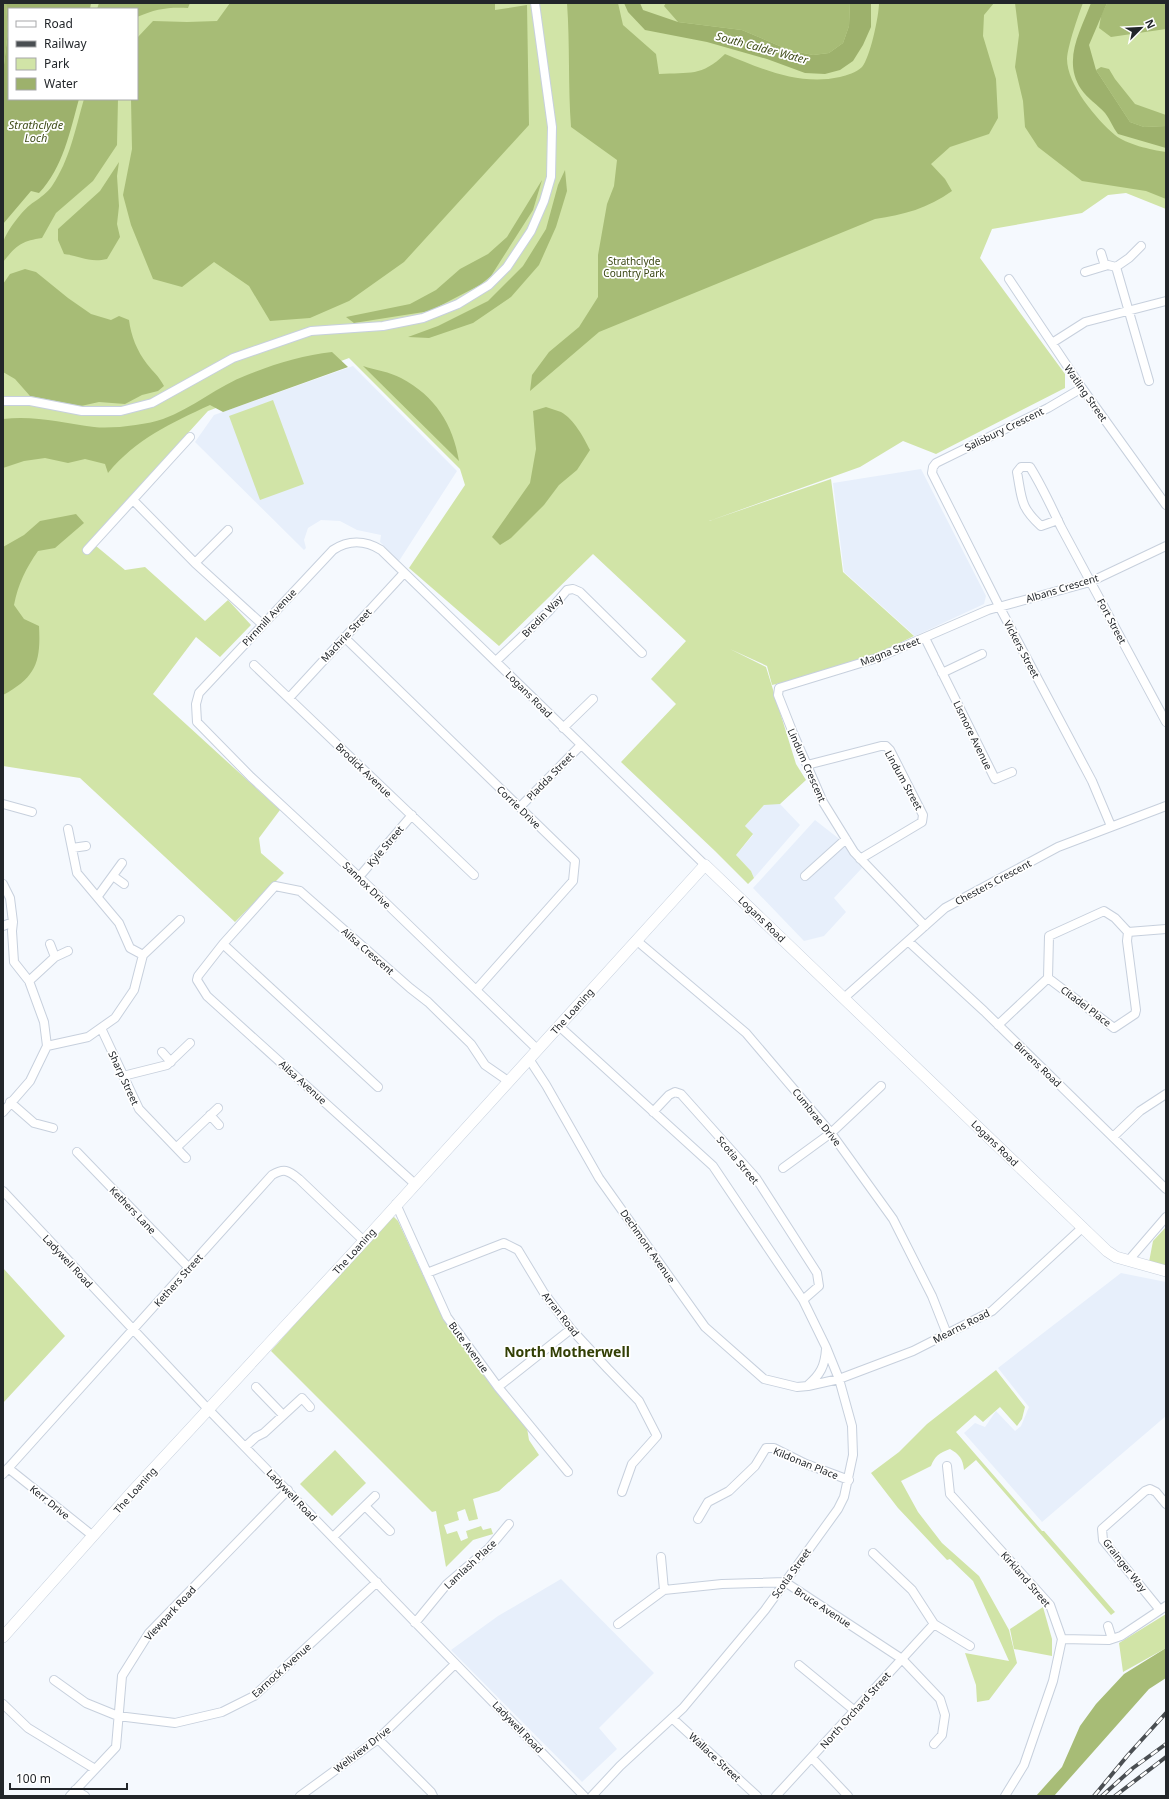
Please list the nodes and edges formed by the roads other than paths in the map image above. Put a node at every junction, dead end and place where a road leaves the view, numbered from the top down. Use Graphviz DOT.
graph roads {
  1 [pos="535,3"];
  2 [pos="1140,246"];
  3 [pos="1101,253"];
  4 [pos="1105,266"];
  5 [pos="1116,267"];
  6 [pos="1084,272"];
  7 [pos="1009,279"];
  8 [pos="1166,301"];
  9 [pos="1130,311"];
  10 [pos="1052,343"];
  11 [pos="1149,381"];
  12 [pos="1082,388"];
  13 [pos="3,401"];
  14 [pos="185,438"];
  15 [pos="932,473"];
  16 [pos="132,500"];
  17 [pos="1166,505"];
  18 [pos="1058,520"];
  19 [pos="228,530"];
  20 [pos="370,545"];
  21 [pos="1166,546"];
  22 [pos="87,550"];
  23 [pos="195,563"];
  24 [pos="404,573"];
  25 [pos="1090,582"];
  26 [pos="999,606"];
  27 [pos="262,624"];
  28 [pos="344,637"];
  29 [pos="925,638"];
  30 [pos="642,653"];
  31 [pos="982,654"];
  32 [pos="496,661"];
  33 [pos="254,665"];
  34 [pos="942,674"];
  35 [pos="779,688"];
  36 [pos="289,698"];
  37 [pos="593,699"];
  38 [pos="197,722"];
  39 [pos="1166,722"];
  40 [pos="563,728"];
  41 [pos="581,745"];
  42 [pos="807,765"];
  43 [pos="1012,772"];
  44 [pos="3,804"];
  45 [pos="1166,806"];
  46 [pos="520,807"];
  47 [pos="32,812"];
  48 [pos="412,815"];
  49 [pos="1111,826"];
  50 [pos="68,829"];
  51 [pos="846,839"];
  52 [pos="86,846"];
  53 [pos="72,848"];
  54 [pos="860,859"];
  55 [pos="122,863"];
  56 [pos="705,865"];
  57 [pos="474,875"];
  58 [pos="113,876"];
  59 [pos="805,876"];
  60 [pos="359,877"];
  61 [pos="3,884"];
  62 [pos="124,884"];
  63 [pos="98,896"];
  64 [pos="180,920"];
  65 [pos="13,922"];
  66 [pos="3,926"];
  67 [pos="925,926"];
  68 [pos="1166,929"];
  69 [pos="1128,932"];
  70 [pos="636,940"];
  71 [pos="908,941"];
  72 [pos="50,944"];
  73 [pos="223,944"];
  74 [pos="68,951"];
  75 [pos="143,956"];
  76 [pos="55,957"];
  77 [pos="198,976"];
  78 [pos="1048,978"];
  79 [pos="28,981"];
  80 [pos="476,990"];
  81 [pos="844,998"];
  82 [pos="998,1025"];
  83 [pos="559,1026"];
  84 [pos="101,1028"];
  85 [pos="190,1043"];
  86 [pos="47,1046"];
  87 [pos="537,1049"];
  88 [pos="162,1052"];
  89 [pos="529,1059"];
  90 [pos="171,1062"];
  91 [pos="123,1076"];
  92 [pos="508,1081"];
  93 [pos="881,1086"];
  94 [pos="378,1087"];
  95 [pos="1166,1094"];
  96 [pos="10,1102"];
  97 [pos="218,1108"];
  98 [pos="3,1112"];
  99 [pos="653,1112"];
  100 [pos="210,1115"];
  101 [pos="219,1125"];
  102 [pos="53,1128"];
  103 [pos="831,1133"];
  104 [pos="1113,1137"];
  105 [pos="176,1147"];
  106 [pos="77,1152"];
  107 [pos="186,1158"];
  108 [pos="784,1168"];
  109 [pos="415,1184"];
  110 [pos="1166,1189"];
  111 [pos="3,1191"];
  112 [pos="396,1204"];
  113 [pos="1166,1217"];
  114 [pos="1082,1228"];
  115 [pos="364,1241"];
  116 [pos="1129,1260"];
  117 [pos="189,1268"];
  118 [pos="1166,1271"];
  119 [pos="427,1273"];
  120 [pos="803,1300"];
  121 [pos="571,1329"];
  122 [pos="133,1331"];
  123 [pos="947,1334"];
  124 [pos="826,1346"];
  125 [pos="839,1379"];
  126 [pos="808,1386"];
  127 [pos="256,1387"];
  128 [pos="498,1387"];
  129 [pos="310,1407"];
  130 [pos="208,1409"];
  131 [pos="283,1415"];
  132 [pos="246,1447"];
  133 [pos="947,1466"];
  134 [pos="6,1471"];
  135 [pos="568,1472"];
  136 [pos="849,1480"];
  137 [pos="288,1490"];
  138 [pos="622,1492"];
  139 [pos="375,1496"];
  140 [pos="1166,1504"];
  141 [pos="365,1506"];
  142 [pos="698,1519"];
  143 [pos="509,1524"];
  144 [pos="390,1531"];
  145 [pos="93,1536"];
  146 [pos="333,1537"];
  147 [pos="873,1553"];
  148 [pos="660,1557"];
  149 [pos="377,1582"];
  150 [pos="785,1582"];
  151 [pos="664,1590"];
  152 [pos="1163,1608"];
  153 [pos="415,1623"];
  154 [pos="618,1624"];
  155 [pos="934,1624"];
  156 [pos="1108,1626"];
  157 [pos="3,1637"];
  158 [pos="1062,1639"];
  159 [pos="1112,1639"];
  160 [pos="970,1646"];
  161 [pos="902,1659"];
  162 [pos="455,1664"];
  163 [pos="799,1665"];
  164 [pos="54,1680"];
  165 [pos="3,1704"];
  166 [pos="856,1711"];
  167 [pos="118,1716"];
  168 [pos="672,1718"];
  169 [pos="378,1739"];
  170 [pos="934,1744"];
  171 [pos="812,1758"];
  172 [pos="95,1769"];
  173 [pos="73,1793"];
  174 [pos="85,1796"];
  175 [pos="300,1796"];
  176 [pos="433,1796"];
  177 [pos="584,1796"];
  178 [pos="592,1796"];
  179 [pos="757,1796"];
  180 [pos="776,1796"];
  181 [pos="848,1796"];
  182 [pos="1006,1796"];
  1 -- 13 [label="street"];
  2 -- 5 [label="street"];
  3 -- 4 [label="street"];
  4 -- 5 [label="street"];
  4 -- 6 [label="street"];
  5 -- 9 [label="street"];
  7 -- 10 [label="street, Watling Street"];
  8 -- 9 [label="street"];
  9 -- 10 [label="street"];
  9 -- 11 [label="street"];
  10 -- 12 [label="street, Watling Street"];
  12 -- 15 [label="street, Salisbury Crescent"];
  12 -- 17 [label="street, Watling Street"];
  14 -- 16 [label="street"];
  15 -- 26 [label="street, Vickers Street"];
  16 -- 22 [label="street"];
  16 -- 23 [label="street"];
  18 -- 18 [label="street, Fort Street"];
  18 -- 25 [label="street, Fort Street"];
  19 -- 23 [label="street"];
  20 -- 24 [label="street, Logans Road"];
  20 -- 27 [label="street, Pirnmill Avenue"];
  21 -- 25 [label="street, Albans Crescent"];
  23 -- 27 [label="street"];
  24 -- 28 [label="street, Machrie Street"];
  24 -- 32 [label="street, Logans Road"];
  25 -- 26 [label="street, Albans Crescent"];
  25 -- 39 [label="street, Fort Street"];
  26 -- 29 [label="street, Magna Street"];
  26 -- 49 [label="street, Vickers Street"];
  27 -- 38 [label="street, Pirnmill Avenue"];
  28 -- 36 [label="street, Machrie Street"];
  28 -- 46 [label="street, Corrie Drive"];
  29 -- 34 [label="street, Lismore Avenue"];
  29 -- 35 [label="street, Magna Street"];
  30 -- 32 [label="street, Bredin Way"];
  31 -- 34 [label="street"];
  32 -- 40 [label="street, Logans Road"];
  33 -- 36 [label="street, Brodick Avenue"];
  34 -- 43 [label="street, Lismore Avenue"];
  35 -- 42 [label="street, Lindum Crescent"];
  36 -- 48 [label="street, Brodick Avenue"];
  37 -- 40 [label="street"];
  38 -- 60 [label="street, Sannox Drive"];
  40 -- 41 [label="street, Logans Road"];
  41 -- 46 [label="street, Pladda Street"];
  41 -- 56 [label="street, Logans Road"];
  42 -- 51 [label="street, Lindum Crescent"];
  42 -- 54 [label="street, Lindum Street"];
  44 -- 47 [label="street"];
  45 -- 49 [label="street, Chesters Crescent"];
  46 -- 80 [label="street, Corrie Drive"];
  48 -- 57 [label="street, Brodick Avenue"];
  48 -- 60 [label="street, Kyle Street"];
  49 -- 67 [label="street, Chesters Crescent"];
  50 -- 53 [label="street"];
  51 -- 54 [label="street, Lindum Crescent"];
  51 -- 59 [label="street"];
  52 -- 53 [label="street"];
  53 -- 63 [label="street"];
  54 -- 67 [label="street, Lindum Crescent"];
  55 -- 58 [label="street"];
  56 -- 70 [label="street, The Loaning"];
  56 -- 81 [label="street, Logans Road"];
  58 -- 62 [label="street"];
  58 -- 63 [label="street"];
  60 -- 80 [label="street, Sannox Drive"];
  61 -- 65 [label="street"];
  63 -- 75 [label="street"];
  64 -- 75 [label="street"];
  65 -- 66 [label="street"];
  65 -- 79 [label="street"];
  67 -- 71 [label="street, Chesters Crescent"];
  68 -- 69 [label="street"];
  69 -- 78 [label="street"];
  69 -- 78 [label="street, Citadel Place"];
  70 -- 83 [label="street, The Loaning"];
  70 -- 103 [label="street, Cumbrae Drive"];
  71 -- 81 [label="street, Chesters Crescent"];
  71 -- 82 [label="street, Birrens Road"];
  72 -- 76 [label="street"];
  73 -- 77 [label="street, Ailsa Crescent"];
  73 -- 92 [label="street, Ailsa Crescent"];
  73 -- 94 [label="street"];
  74 -- 76 [label="street"];
  75 -- 84 [label="street"];
  76 -- 79 [label="street"];
  77 -- 109 [label="street, Ailsa Avenue"];
  78 -- 82 [label="street"];
  79 -- 86 [label="street"];
  80 -- 87 [label="street, Sannox Drive"];
  81 -- 114 [label="street, Logans Road"];
  82 -- 104 [label="street, Birrens Road"];
  83 -- 87 [label="street, The Loaning"];
  83 -- 99 [label="street, Scotia Street"];
  84 -- 86 [label="street"];
  84 -- 91 [label="street, Sharp Street"];
  85 -- 90 [label="street"];
  86 -- 96 [label="street"];
  87 -- 89 [label="street, The Loaning"];
  88 -- 90 [label="street"];
  89 -- 92 [label="street, The Loaning"];
  89 -- 126 [label="street, Dechmont Avenue"];
  90 -- 91 [label="street"];
  91 -- 105 [label="street, Sharp Street"];
  92 -- 109 [label="street, The Loaning"];
  93 -- 103 [label="street"];
  95 -- 104 [label="street"];
  96 -- 98 [label="street"];
  96 -- 102 [label="street"];
  97 -- 100 [label="street"];
  99 -- 120 [label="street, Scotia Street"];
  99 -- 120 [label="street, Scotia Street"];
  100 -- 101 [label="street"];
  100 -- 105 [label="street"];
  103 -- 108 [label="street"];
  103 -- 123 [label="street, Cumbrae Drive"];
  104 -- 110 [label="street, Birrens Road"];
  105 -- 107 [label="street, Sharp Street"];
  106 -- 117 [label="street, Kethers Lane"];
  109 -- 112 [label="street, The Loaning"];
  111 -- 122 [label="street, Ladywell Road"];
  112 -- 115 [label="street, The Loaning"];
  112 -- 119 [label="street, Bute Avenue"];
  113 -- 116 [label="street"];
  114 -- 116 [label="street, Logans Road"];
  114 -- 123 [label="street, Mearns Road"];
  115 -- 117 [label="street, Kethers Street"];
  115 -- 130 [label="street, The Loaning"];
  116 -- 118 [label="street, Logans Road"];
  117 -- 122 [label="street, Kethers Street"];
  119 -- 121 [label="street, Arran Road"];
  119 -- 128 [label="street, Bute Avenue"];
  120 -- 124 [label="street, Scotia Street"];
  121 -- 128 [label="street"];
  121 -- 138 [label="street, Arran Road"];
  122 -- 130 [label="street, Ladywell Road"];
  122 -- 134 [label="street, Kethers Street"];
  123 -- 125 [label="street, Mearns Road"];
  124 -- 125 [label="street, Scotia Street"];
  124 -- 126 [label="street"];
  125 -- 126 [label="street, Dechmont Avenue"];
  125 -- 136 [label="street, Scotia Street"];
  127 -- 131 [label="street"];
  128 -- 135 [label="street, Bute Avenue"];
  129 -- 131 [label="street"];
  130 -- 132 [label="street, Ladywell Road"];
  130 -- 145 [label="street, The Loaning"];
  131 -- 132 [label="street"];
  132 -- 137 [label="street, Ladywell Road"];
  133 -- 158 [label="street, Kirkland Street"];
  134 -- 145 [label="street, Kerr Drive"];
  136 -- 142 [label="street, Kildonan Place"];
  136 -- 150 [label="street, Scotia Street"];
  137 -- 146 [label="street, Ladywell Road"];
  137 -- 167 [label="street, Viewpark Road"];
  139 -- 141 [label="street"];
  140 -- 152 [label="street, Grainger Way"];
  141 -- 144 [label="street"];
  141 -- 146 [label="street"];
  143 -- 153 [label="street, Lamlash Place"];
  145 -- 157 [label="street, The Loaning"];
  146 -- 149 [label="street, Ladywell Road"];
  147 -- 155 [label="street"];
  148 -- 151 [label="street"];
  149 -- 153 [label="street, Ladywell Road"];
  149 -- 167 [label="street, Earnock Avenue"];
  150 -- 151 [label="street, Bruce Avenue"];
  150 -- 161 [label="street, Bruce Avenue"];
  150 -- 168 [label="street, Scotia Street"];
  151 -- 154 [label="street"];
  152 -- 159 [label="street, Grainger Way"];
  153 -- 162 [label="street, Ladywell Road"];
  155 -- 160 [label="street"];
  155 -- 161 [label="street, North Orchard Street"];
  156 -- 159 [label="street"];
  158 -- 159 [label="street, Grainger Way"];
  158 -- 182 [label="street"];
  161 -- 166 [label="street, North Orchard Street"];
  161 -- 170 [label="street, Bruce Avenue"];
  162 -- 169 [label="street, Wellview Drive"];
  162 -- 177 [label="street, Ladywell Road"];
  163 -- 166 [label="street"];
  164 -- 167 [label="street, Earnock Avenue"];
  165 -- 172 [label="street"];
  166 -- 171 [label="street, North Orchard Street"];
  167 -- 172 [label="street, Viewpark Road"];
  168 -- 178 [label="street, Scotia Street"];
  168 -- 179 [label="street, Wallace Street"];
  169 -- 175 [label="street, Wellview Drive"];
  169 -- 176 [label="street"];
  171 -- 180 [label="street, North Orchard Street"];
  171 -- 181 [label="street"];
  172 -- 173 [label="street, Viewpark Road"];
  173 -- 174 [label="street"];
}
